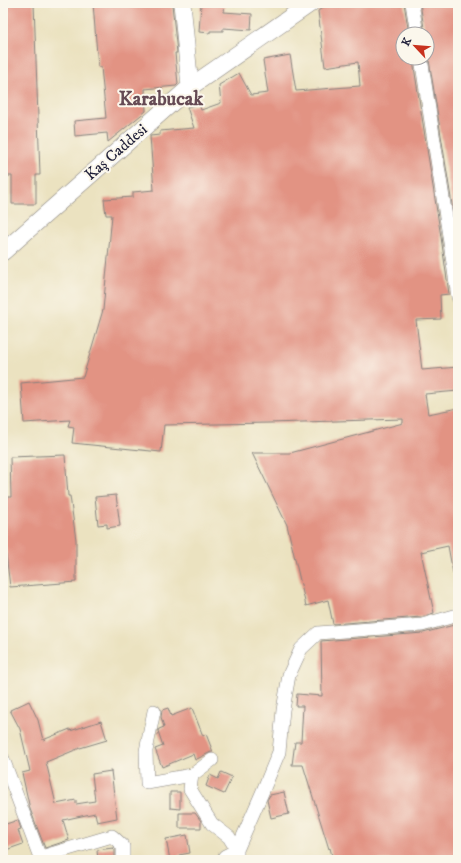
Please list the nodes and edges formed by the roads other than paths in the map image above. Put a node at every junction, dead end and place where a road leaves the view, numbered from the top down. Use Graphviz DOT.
graph roads {
  1 [pos="182,3"];
  2 [pos="311,3"];
  3 [pos="412,3"];
  4 [pos="416,26"];
  5 [pos="422,66"];
  6 [pos="190,87"];
  7 [pos="454,235"];
  8 [pos="3,252"];
  9 [pos="458,297"];
  10 [pos="458,615"];
  11 [pos="154,711"];
  12 [pos="3,759"];
  13 [pos="212,760"];
  14 [pos="192,775"];
  15 [pos="237,855"];
  16 [pos="41,859"];
  17 [pos="122,860"];
  18 [pos="223,860"];
  1 -- 6 [label="street"];
  2 -- 6 [label="street, Kaş Caddesi"];
  3 -- 4 [label="street"];
  5 -- 7 [label="street"];
  6 -- 8 [label="street, Kaş Caddesi"];
  7 -- 9 [label="street"];
  10 -- 15 [label="street"];
  11 -- 14 [label="street"];
  12 -- 16 [label="street"];
  13 -- 14 [label="street"];
  14 -- 15 [label="street"];
  15 -- 18 [label="street"];
  16 -- 17 [label="street"];
}
